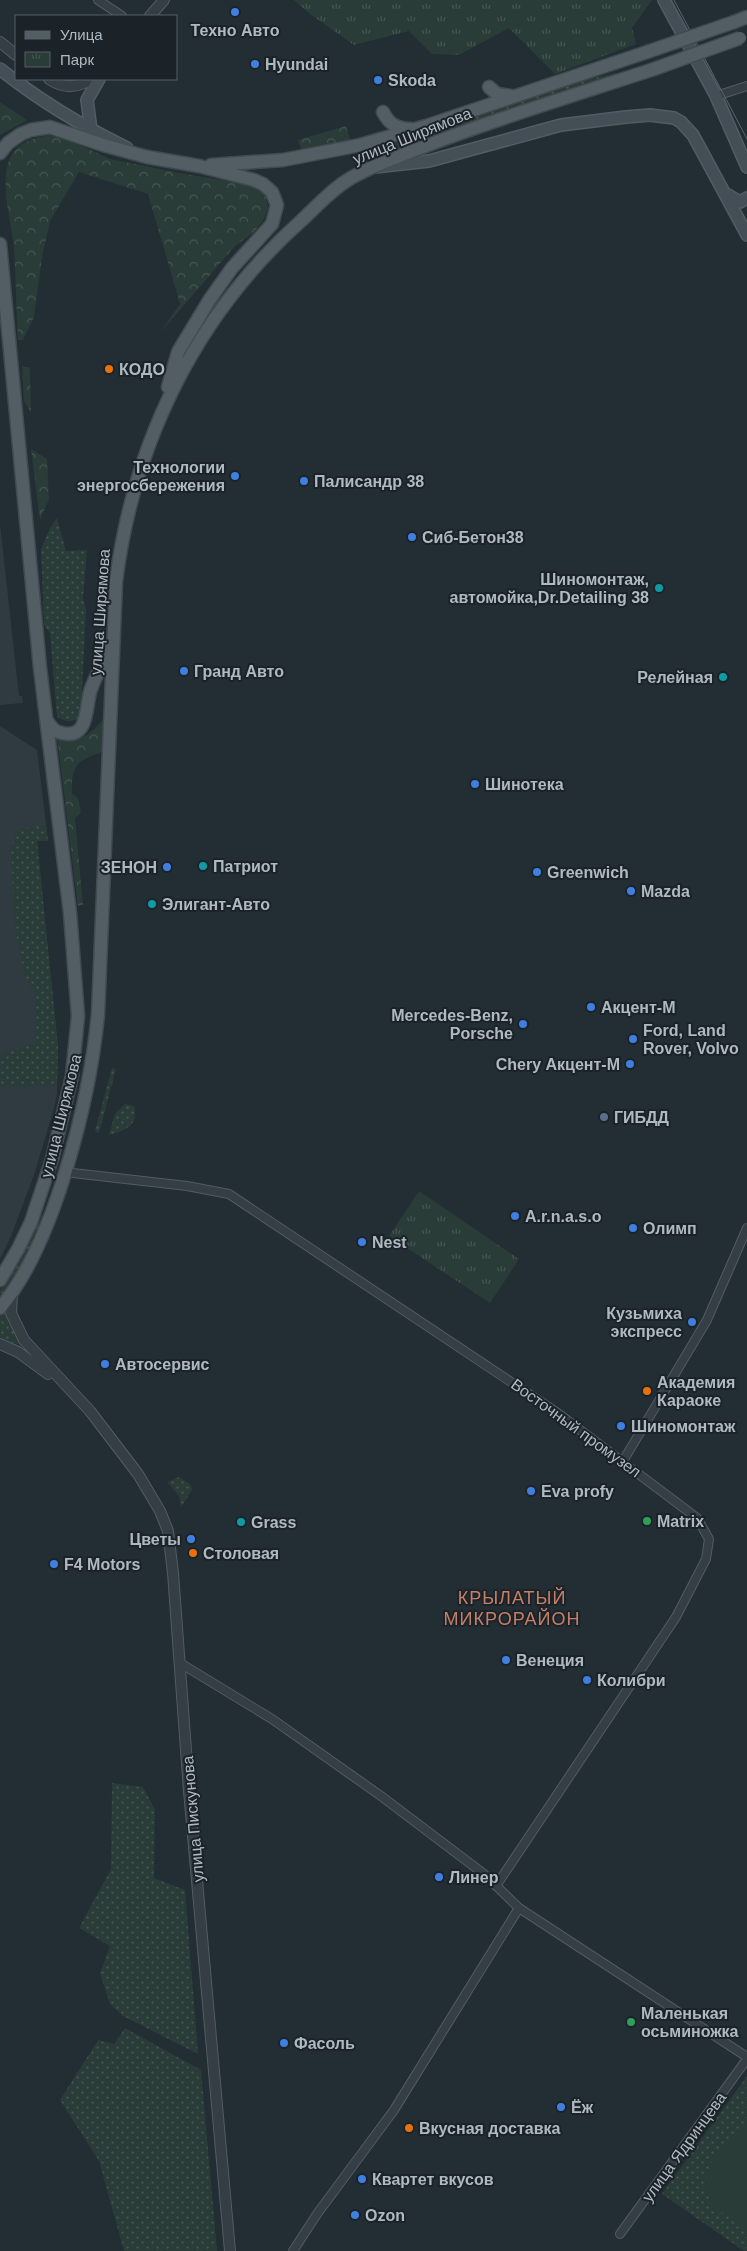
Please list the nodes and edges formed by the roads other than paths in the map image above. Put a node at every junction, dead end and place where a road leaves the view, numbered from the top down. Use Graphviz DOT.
graph roads {
  1 [pos="98,0"];
  2 [pos="164,0"];
  3 [pos="664,0"];
  4 [pos="120,15"];
  5 [pos="151,15"];
  6 [pos="747,17"];
  7 [pos="744,37"];
  8 [pos="0,42"];
  9 [pos="15,53"];
  10 [pos="0,69"];
  11 [pos="50,80"];
  12 [pos="91,80"];
  13 [pos="98,80"];
  14 [pos="490,86"];
  15 [pos="747,86"];
  16 [pos="511,96"];
  17 [pos="716,96"];
  18 [pos="383,112"];
  19 [pos="426,126"];
  20 [pos="91,130"];
  21 [pos="0,153"];
  22 [pos="147,157"];
  23 [pos="199,166"];
  24 [pos="747,167"];
  25 [pos="374,168"];
  26 [pos="724,193"];
  27 [pos="747,198"];
  28 [pos="747,236"];
  29 [pos="0,244"];
  30 [pos="160,415"];
  31 [pos="113,639"];
  32 [pos="48,722"];
  33 [pos="64,1172"];
  34 [pos="747,1228"];
  35 [pos="0,1280"];
  36 [pos="12,1294"];
  37 [pos="0,1308"];
  38 [pos="0,1344"];
  39 [pos="90,1411"];
  40 [pos="623,1461"];
  41 [pos="180,1663"];
  42 [pos="496,1886"];
  43 [pos="519,1908"];
  44 [pos="747,2058"];
  45 [pos="620,2234"];
  46 [pos="230,2251"];
  47 [pos="293,2251"];
  1 -- 4 [label="street"];
  2 -- 5 [label="street"];
  3 -- 17 [label="main road"];
  6 -- 16 [label="main road, bridge"];
  7 -- 25 [label="main road, улица Ширямова, bridge"];
  8 -- 9 [label="street"];
  10 -- 20 [label="main road"];
  11 -- 12 [label="street"];
  13 -- 20 [label="main road"];
  14 -- 16 [label="main road"];
  15 -- 17 [label="street"];
  16 -- 19 [label="main road"];
  17 -- 24 [label="main road"];
  18 -- 19 [label="main road"];
  19 -- 23 [label="main road"];
  20 -- 22 [label="main road"];
  21 -- 22 [label="main road"];
  22 -- 23 [label="main road"];
  23 -- 30 [label="main road"];
  25 -- 26 [label="main road"];
  25 -- 30 [label="main road, улица Ширямова"];
  26 -- 27 [label="main road"];
  26 -- 28 [label="main road"];
  29 -- 32 [label="main road, улица Ширямова"];
  30 -- 31 [label="main road, улица Ширямова"];
  31 -- 32 [label="main road"];
  31 -- 33 [label="main road, улица Ширямова"];
  32 -- 35 [label="main road, улица Ширямова"];
  33 -- 36 [label="main road, улица Ширямова"];
  33 -- 40 [label="street, Восточный промузел"];
  34 -- 40 [label="street"];
  36 -- 37 [label="main road, улица Ширямова"];
  36 -- 39 [label="street, улица Пискунова"];
  38 -- 39 [label="street, улица Пискунова"];
  39 -- 41 [label="street, улица Пискунова"];
  40 -- 42 [label="street, Восточный промузел"];
  41 -- 42 [label="street"];
  41 -- 46 [label="street, улица Пискунова"];
  42 -- 43 [label="street"];
  43 -- 44 [label="street"];
  43 -- 47 [label="street"];
  44 -- 45 [label="street, улица Ядринцева"];
}
